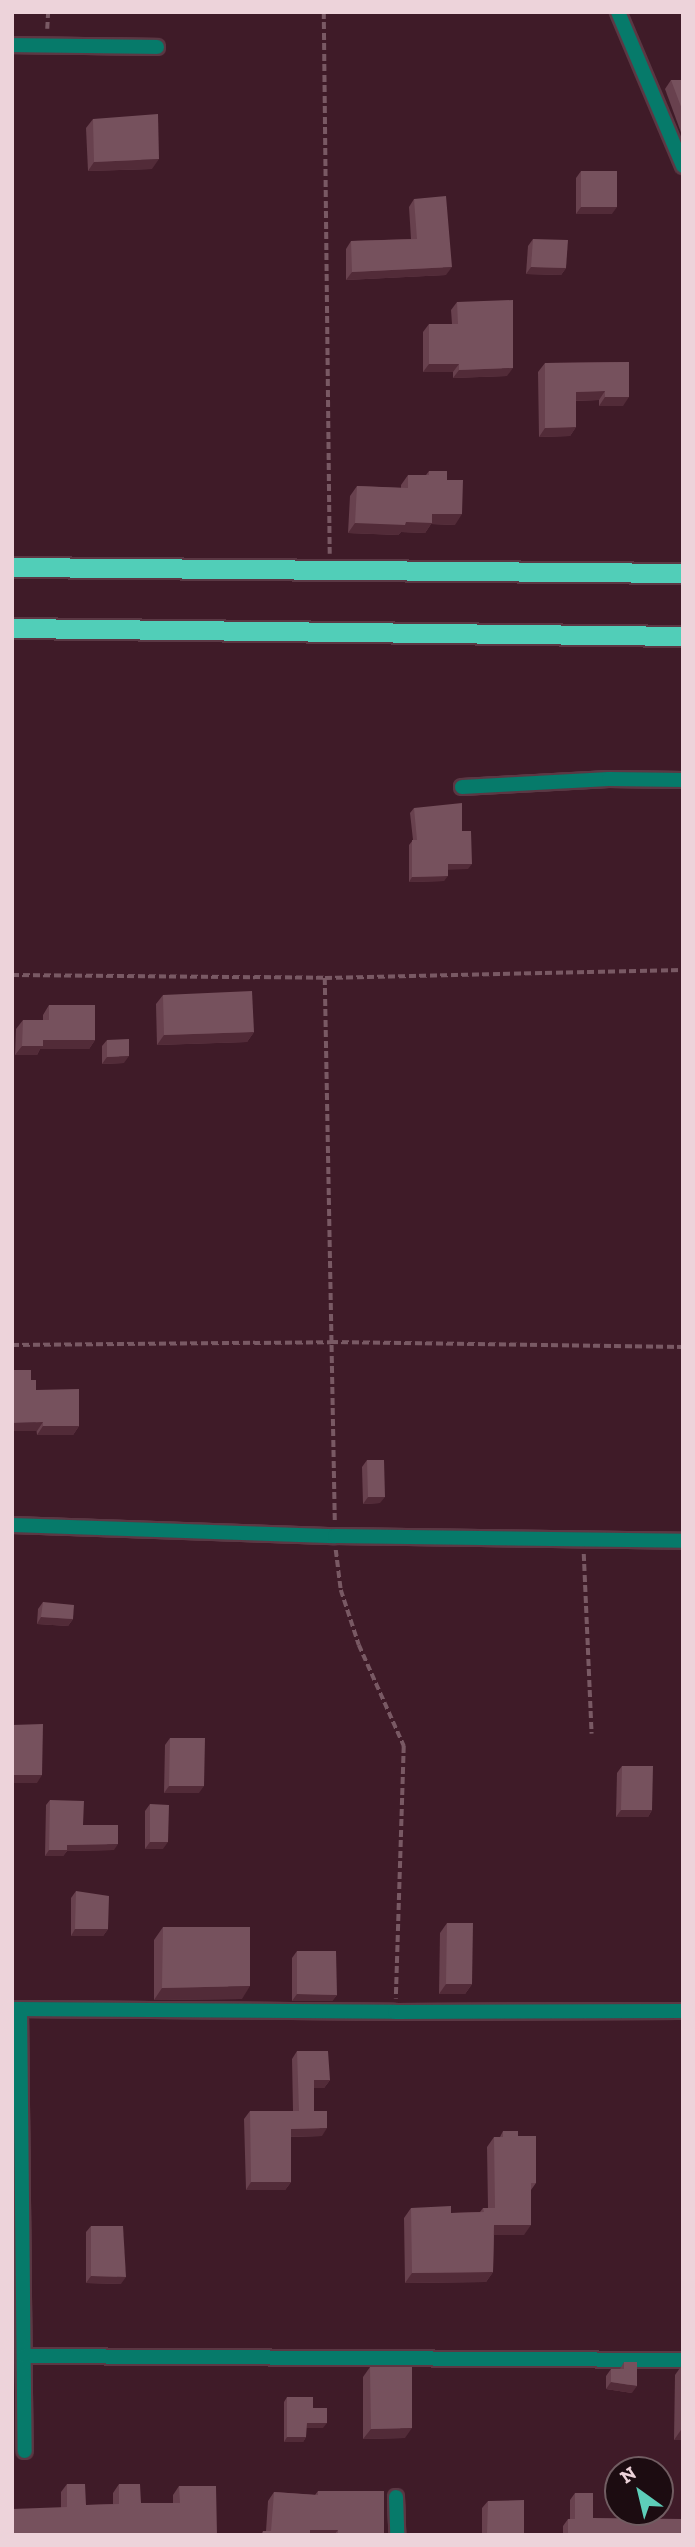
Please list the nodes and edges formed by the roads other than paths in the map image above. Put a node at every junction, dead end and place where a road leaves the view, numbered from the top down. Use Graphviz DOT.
graph roads {
  1 [pos="618,12"];
  2 [pos="12,45"];
  3 [pos="157,47"];
  4 [pos="683,166"];
  5 [pos="12,567"];
  6 [pos="683,573"];
  7 [pos="12,628"];
  8 [pos="683,636"];
  9 [pos="683,780"];
  10 [pos="462,787"];
  11 [pos="12,1525"];
  12 [pos="683,1541"];
  13 [pos="16,2009"];
  14 [pos="683,2011"];
  15 [pos="24,2356"];
  16 [pos="683,2360"];
  17 [pos="26,2451"];
  18 [pos="396,2497"];
  19 [pos="397,2535"];
  1 -- 4 [label="street"];
  2 -- 3 [label="street"];
  5 -- 6 [label="highway"];
  7 -- 8 [label="highway"];
  9 -- 10 [label="street"];
  11 -- 12 [label="street"];
  13 -- 14 [label="street"];
  13 -- 15 [label="street"];
  15 -- 16 [label="street"];
  15 -- 17 [label="street"];
  18 -- 19 [label="street"];
}
